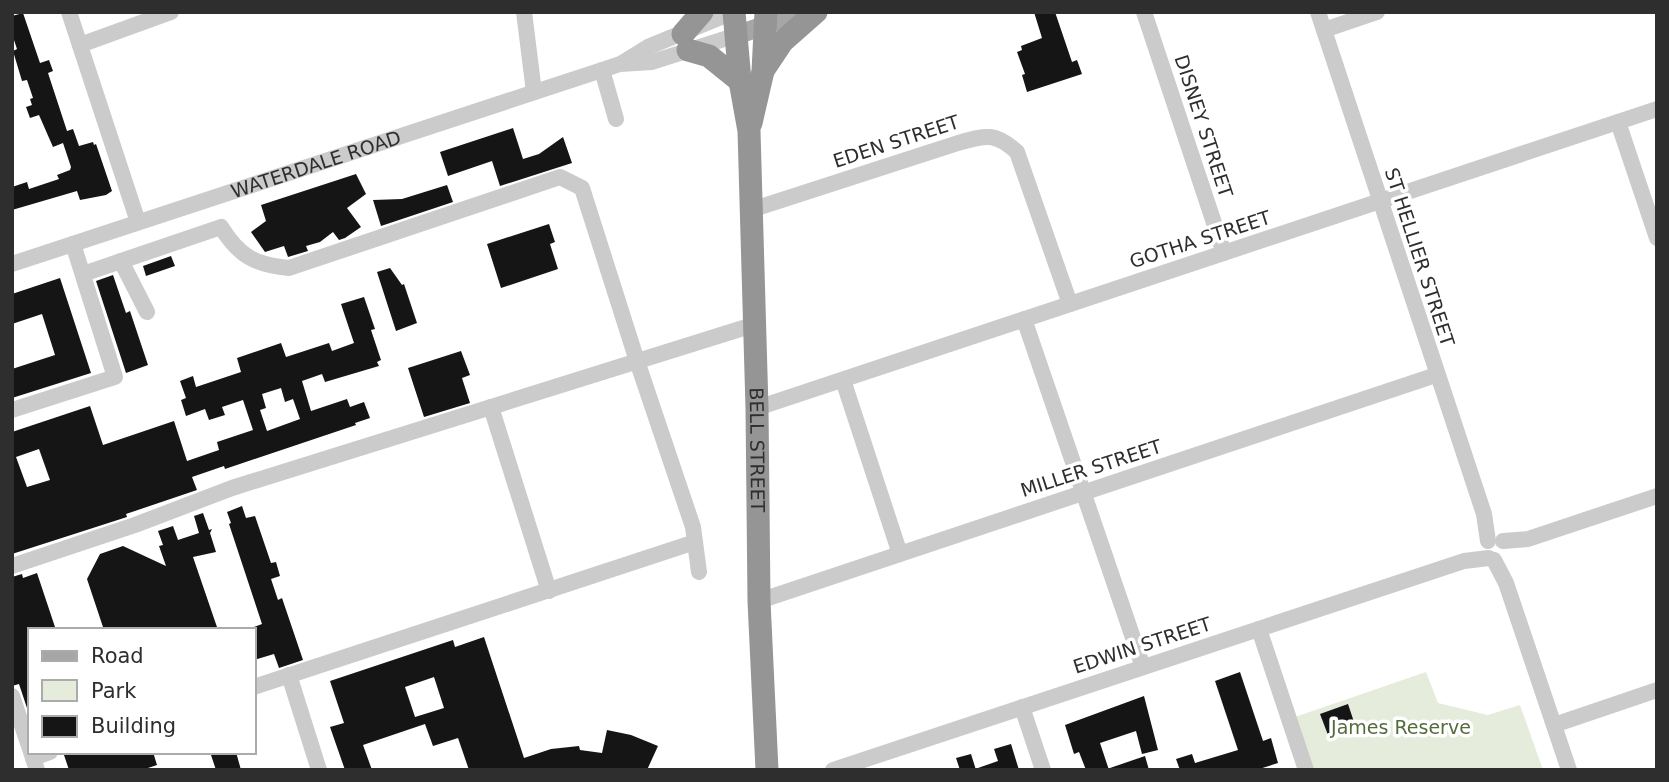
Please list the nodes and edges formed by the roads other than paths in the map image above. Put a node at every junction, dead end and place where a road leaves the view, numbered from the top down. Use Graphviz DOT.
graph roads {
  1 [pos="69,12"];
  2 [pos="171,12"];
  3 [pos="524,12"];
  4 [pos="702,12"];
  5 [pos="803,12"];
  6 [pos="816,12"];
  7 [pos="1144,12"];
  8 [pos="1318,12"];
  9 [pos="1377,12"];
  10 [pos="766,19"];
  11 [pos="735,20"];
  12 [pos="1324,30"];
  13 [pos="686,42"];
  14 [pos="80,45"];
  15 [pos="602,70"];
  16 [pos="763,71"];
  17 [pos="740,82"];
  18 [pos="534,92"];
  19 [pos="1657,109"];
  20 [pos="616,118"];
  21 [pos="1618,122"];
  22 [pos="749,131"];
  23 [pos="1379,202"];
  24 [pos="751,210"];
  25 [pos="138,222"];
  26 [pos="1657,238"];
  27 [pos="73,244"];
  28 [pos="1224,253"];
  29 [pos="121,261"];
  30 [pos="12,264"];
  31 [pos="83,274"];
  32 [pos="1070,304"];
  33 [pos="146,313"];
  34 [pos="1024,319"];
  35 [pos="753,325"];
  36 [pos="637,361"];
  37 [pos="1436,375"];
  38 [pos="842,380"];
  39 [pos="491,407"];
  40 [pos="757,408"];
  41 [pos="12,410"];
  42 [pos="1083,493"];
  43 [pos="1657,496"];
  44 [pos="695,541"];
  45 [pos="1496,549"];
  46 [pos="900,554"];
  47 [pos="12,566"];
  48 [pos="699,572"];
  49 [pos="549,591"];
  50 [pos="759,601"];
  51 [pos="1259,629"];
  52 [pos="1143,667"];
  53 [pos="289,676"];
  54 [pos="256,686"];
  55 [pos="1657,690"];
  56 [pos="12,696"];
  57 [pos="1022,707"];
  58 [pos="1554,725"];
  59 [pos="28,745"];
  60 [pos="868,764"];
  61 [pos="319,770"];
  62 [pos="767,770"];
  63 [pos="833,770"];
  64 [pos="1043,770"];
  65 [pos="1306,770"];
  66 [pos="1569,770"];
  1 -- 14 [label="street"];
  2 -- 14 [label="street"];
  3 -- 18 [label="street"];
  4 -- 13 [label="highway"];
  5 -- 10 [label="main road, WATERDALE ROAD"];
  6 -- 16 [label="highway"];
  7 -- 28 [label="street, DISNEY STREET"];
  8 -- 12 [label="street, ST HELLIER STREET"];
  9 -- 12 [label="street"];
  10 -- 11 [label="main road, WATERDALE ROAD"];
  10 -- 16 [label="highway, BELL STREET"];
  11 -- 13 [label="street, WATERDALE ROAD"];
  11 -- 13 [label="street, WATERDALE ROAD"];
  11 -- 17 [label="highway, BELL STREET"];
  12 -- 23 [label="street, ST HELLIER STREET"];
  13 -- 15 [label="street, WATERDALE ROAD"];
  13 -- 17 [label="highway"];
  14 -- 25 [label="street"];
  15 -- 18 [label="street, WATERDALE ROAD"];
  15 -- 20 [label="street"];
  16 -- 22 [label="highway, BELL STREET"];
  17 -- 22 [label="highway, BELL STREET"];
  18 -- 25 [label="street, WATERDALE ROAD"];
  19 -- 21 [label="street, GOTHA STREET"];
  21 -- 23 [label="street, GOTHA STREET"];
  21 -- 26 [label="street"];
  22 -- 24 [label="highway, BELL STREET"];
  23 -- 28 [label="street, GOTHA STREET"];
  23 -- 37 [label="street, ST HELLIER STREET"];
  24 -- 32 [label="street, EDEN STREET"];
  24 -- 35 [label="highway, BELL STREET"];
  25 -- 27 [label="street, WATERDALE ROAD"];
  27 -- 30 [label="street, WATERDALE ROAD"];
  27 -- 31 [label="street"];
  28 -- 32 [label="street, GOTHA STREET"];
  29 -- 31 [label="street"];
  29 -- 33 [label="street"];
  29 -- 36 [label="street"];
  31 -- 41 [label="street"];
  32 -- 34 [label="street, GOTHA STREET"];
  34 -- 38 [label="street, GOTHA STREET"];
  34 -- 42 [label="street"];
  35 -- 36 [label="street"];
  35 -- 40 [label="highway, BELL STREET"];
  36 -- 39 [label="street"];
  36 -- 44 [label="street"];
  37 -- 42 [label="street, MILLER STREET"];
  37 -- 45 [label="street, ST HELLIER STREET"];
  38 -- 40 [label="street, GOTHA STREET"];
  38 -- 46 [label="street"];
  39 -- 47 [label="street"];
  39 -- 49 [label="street"];
  40 -- 50 [label="highway, BELL STREET"];
  42 -- 46 [label="street, MILLER STREET"];
  42 -- 52 [label="street"];
  43 -- 45 [label="street, EDWIN STREET"];
  44 -- 48 [label="street"];
  44 -- 49 [label="street"];
  45 -- 51 [label="street, EDWIN STREET"];
  45 -- 58 [label="street, ST HELLIER STREET"];
  46 -- 50 [label="street, MILLER STREET"];
  49 -- 53 [label="street"];
  50 -- 62 [label="highway, BELL STREET"];
  51 -- 52 [label="street, EDWIN STREET"];
  51 -- 65 [label="street"];
  52 -- 57 [label="street, EDWIN STREET"];
  53 -- 54 [label="street"];
  53 -- 61 [label="street"];
  55 -- 58 [label="street"];
  56 -- 59 [label="street"];
  57 -- 60 [label="street, EDWIN STREET"];
  57 -- 64 [label="street"];
  58 -- 66 [label="street, ST HELLIER STREET"];
  60 -- 63 [label="street, EDWIN STREET"];
}
